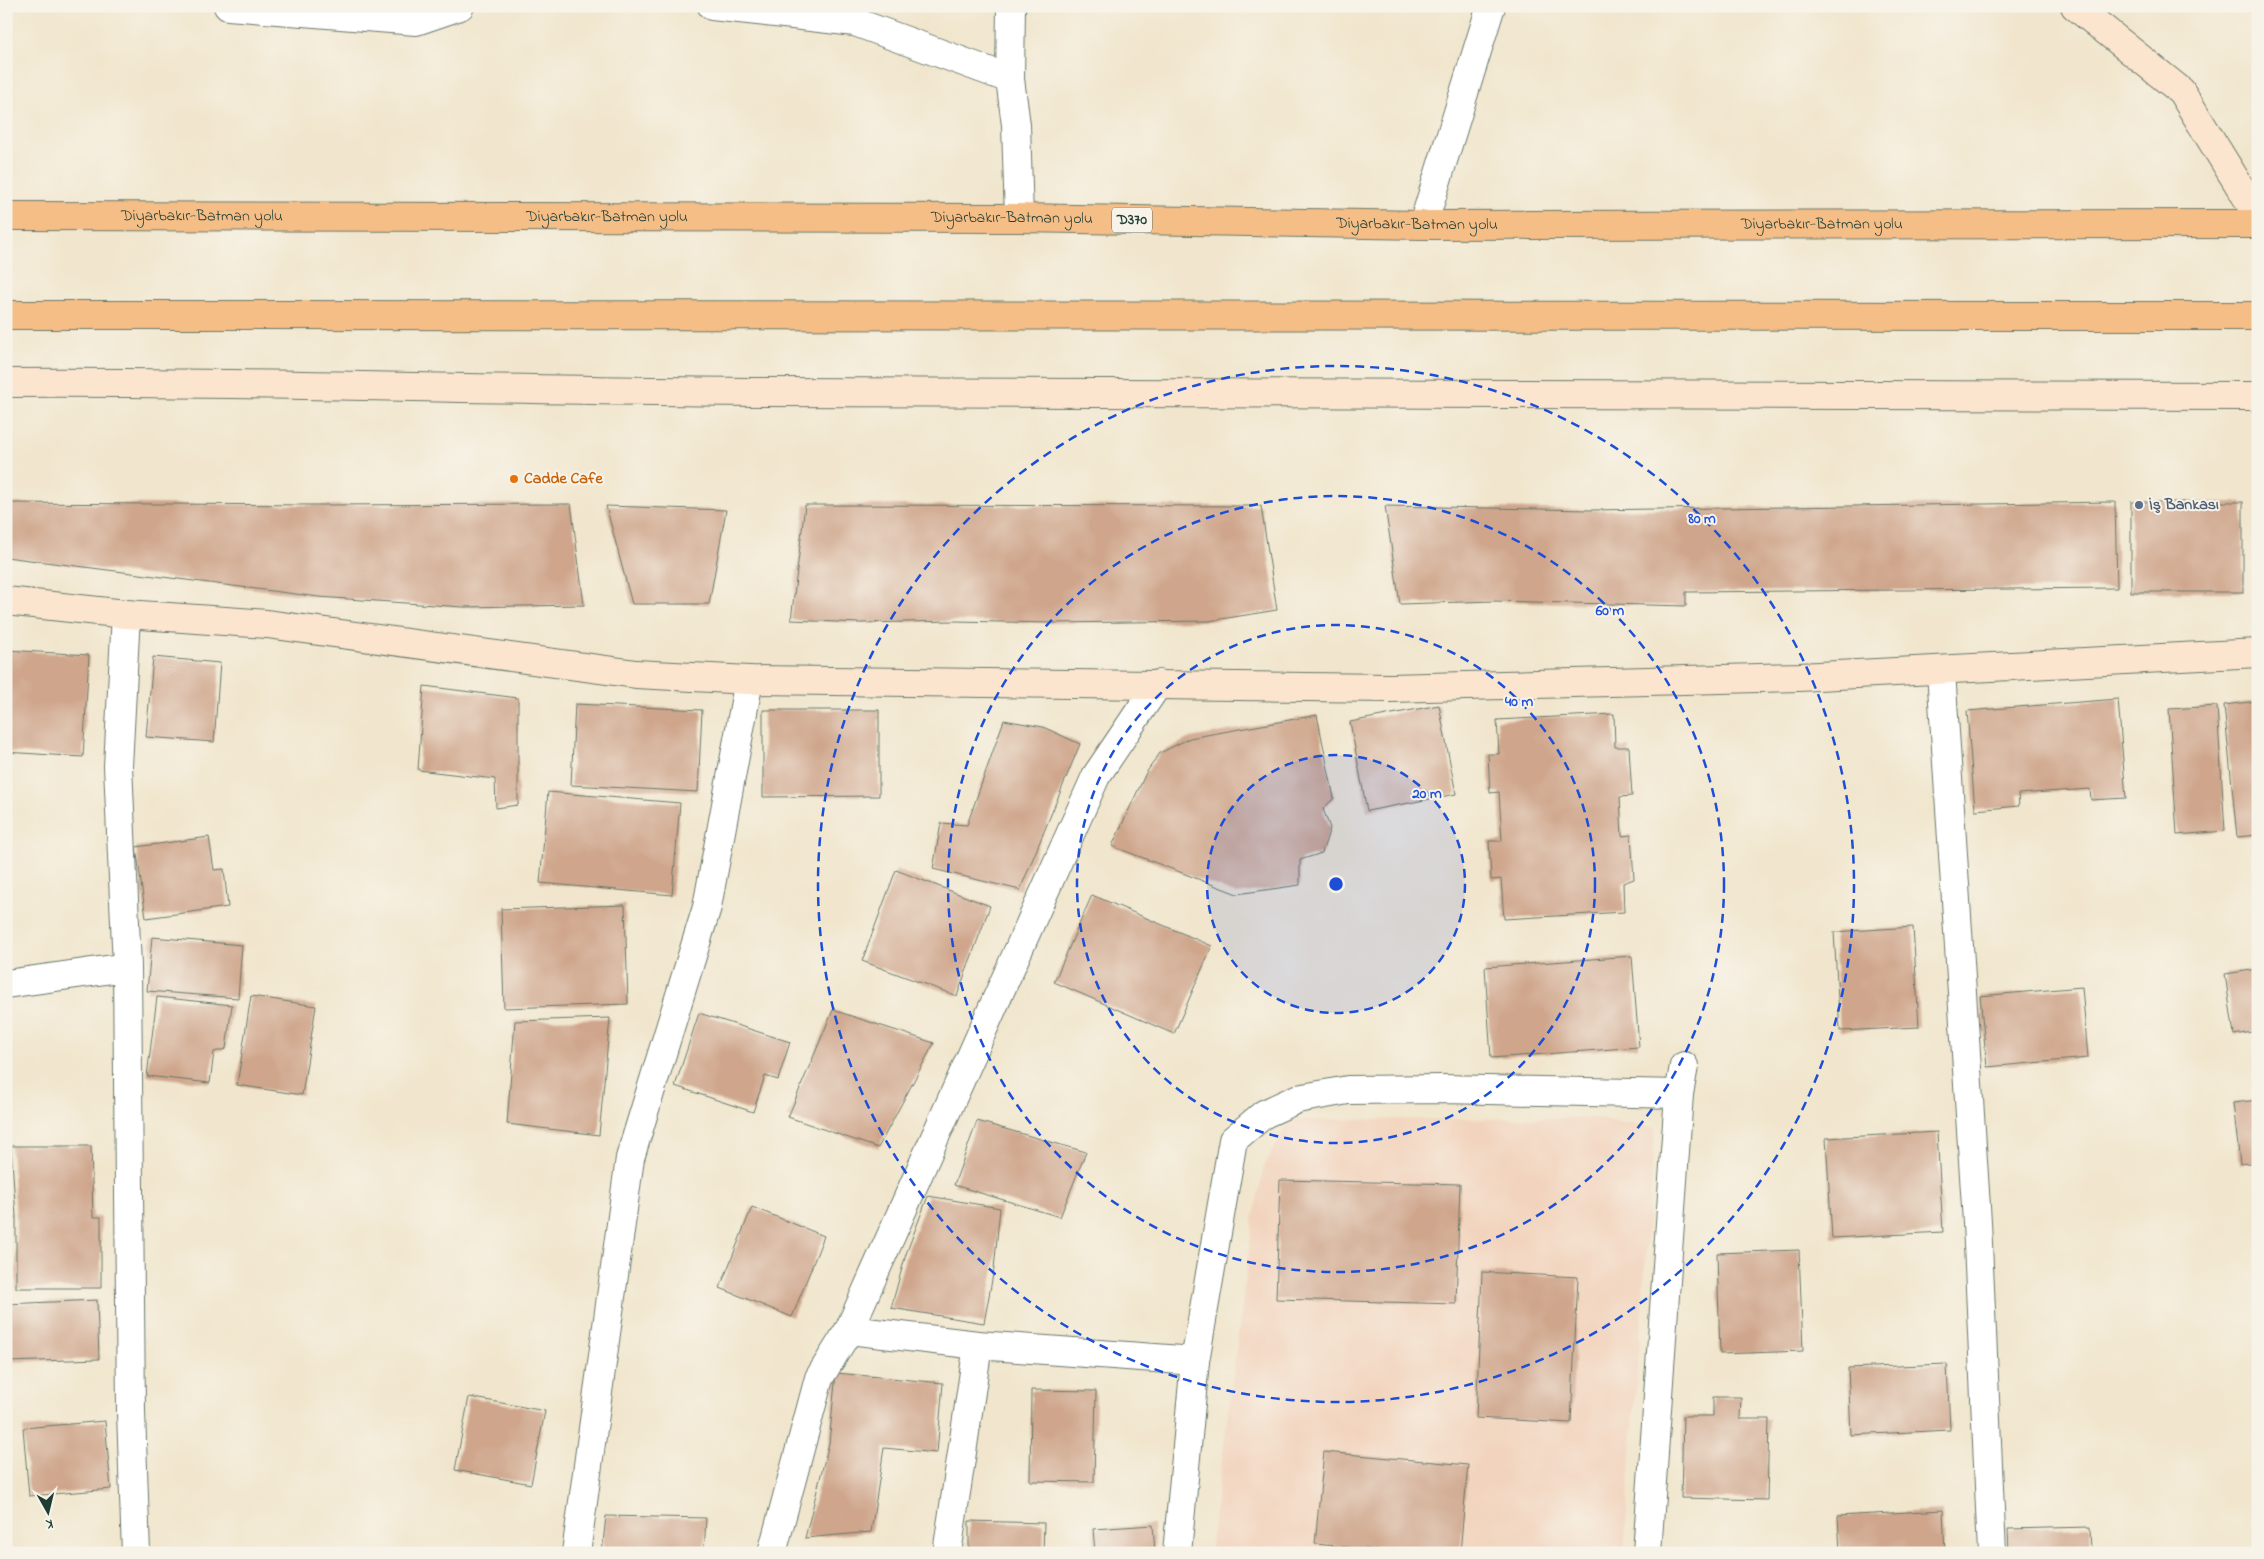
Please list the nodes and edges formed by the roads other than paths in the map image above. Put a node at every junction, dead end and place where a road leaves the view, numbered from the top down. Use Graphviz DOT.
graph roads {
  1 [pos="228,6"];
  2 [pos="460,6"];
  3 [pos="712,6"];
  4 [pos="1011,6"];
  5 [pos="1491,6"];
  6 [pos="2075,6"];
  7 [pos="1010,79"];
  8 [pos="6,216"];
  9 [pos="2258,216"];
  10 [pos="1020,218"];
  11 [pos="2258,224"];
  12 [pos="1423,225"];
  13 [pos="6,315"];
  14 [pos="2258,316"];
  15 [pos="6,383"];
  16 [pos="2258,396"];
  17 [pos="6,601"];
  18 [pos="126,614"];
  19 [pos="2258,653"];
  20 [pos="1941,670"];
  21 [pos="749,680"];
  22 [pos="1158,684"];
  23 [pos="127,967"];
  24 [pos="6,984"];
  25 [pos="1684,1066"];
  26 [pos="1679,1094"];
  27 [pos="849,1330"];
  28 [pos="978,1346"];
  29 [pos="1195,1361"];
  30 [pos="136,1553"];
  31 [pos="576,1553"];
  32 [pos="772,1553"];
  33 [pos="947,1553"];
  34 [pos="1177,1553"];
  35 [pos="1647,1553"];
  36 [pos="1992,1553"];
  1 -- 2 [label="street"];
  3 -- 7 [label="street"];
  4 -- 7 [label="street"];
  5 -- 12 [label="street"];
  6 -- 9 [label="street"];
  7 -- 10 [label="street"];
  8 -- 10 [label="highway, Diyarbakır-Batman yolu / D370"];
  10 -- 12 [label="highway, Diyarbakır-Batman yolu / D370"];
  11 -- 12 [label="highway, Diyarbakır-Batman yolu / D370"];
  13 -- 14 [label="highway"];
  15 -- 16 [label="street"];
  17 -- 18 [label="street"];
  18 -- 21 [label="street"];
  18 -- 23 [label="street"];
  19 -- 20 [label="street"];
  20 -- 22 [label="street"];
  20 -- 36 [label="street"];
  21 -- 22 [label="street"];
  21 -- 31 [label="street"];
  22 -- 27 [label="street"];
  23 -- 24 [label="street"];
  23 -- 30 [label="street"];
  25 -- 26 [label="street"];
  26 -- 29 [label="street"];
  26 -- 35 [label="street"];
  27 -- 28 [label="street"];
  27 -- 32 [label="street"];
  28 -- 29 [label="street"];
  28 -- 33 [label="street"];
  29 -- 34 [label="street"];
}
